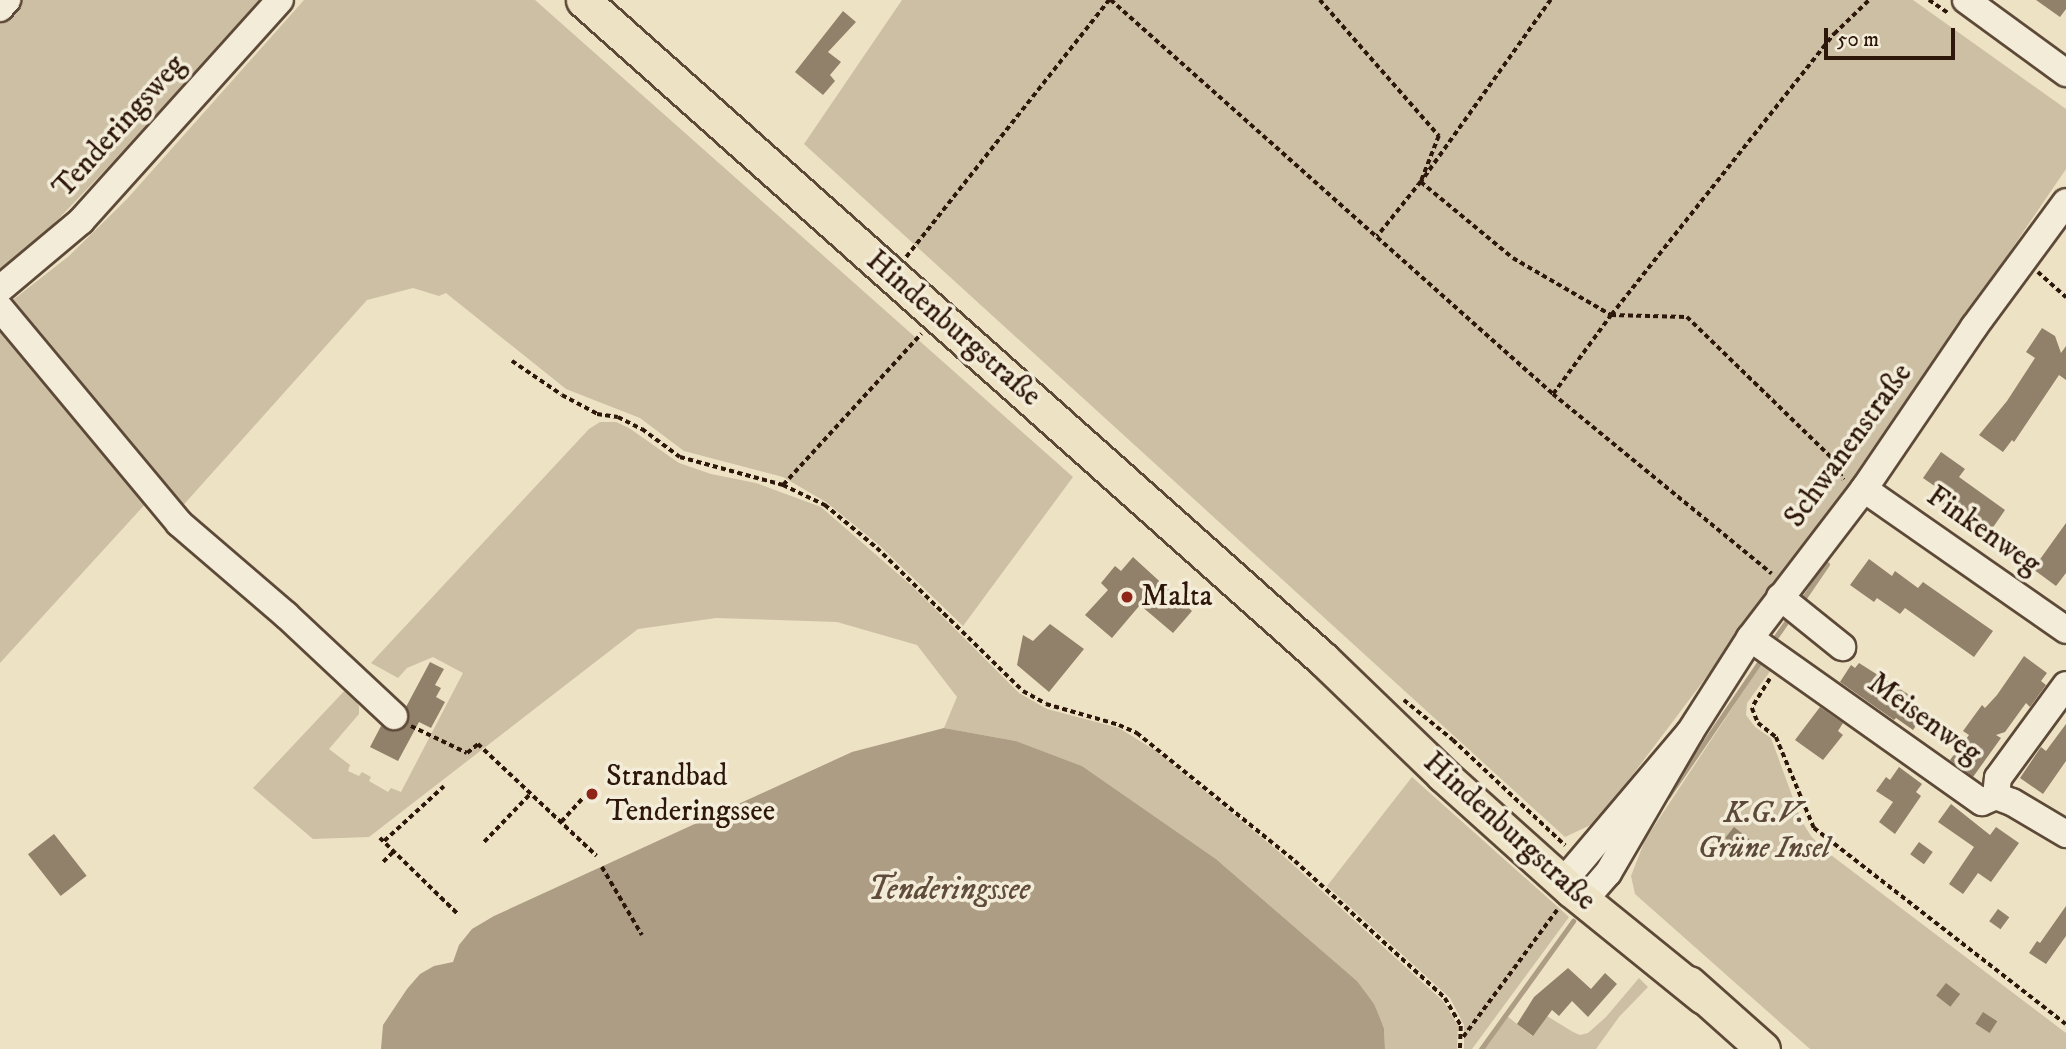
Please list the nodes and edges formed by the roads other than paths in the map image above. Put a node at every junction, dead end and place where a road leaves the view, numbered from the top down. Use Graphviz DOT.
graph roads {
  1 [pos="7,0"];
  2 [pos="280,0"];
  3 [pos="583,0"];
  4 [pos="1966,0"];
  5 [pos="0,8"];
  6 [pos="2066,73"];
  7 [pos="2066,202"];
  8 [pos="0,289"];
  9 [pos="0,308"];
  10 [pos="1864,489"];
  11 [pos="1784,592"];
  12 [pos="2065,627"];
  13 [pos="1750,638"];
  14 [pos="1842,647"];
  15 [pos="2066,685"];
  16 [pos="394,716"];
  17 [pos="1996,796"];
  18 [pos="2066,834"];
  19 [pos="1579,884"];
  20 [pos="1763,1049"];
  1 -- 5 [label="street"];
  2 -- 8 [label="street, Tenderingsweg"];
  3 -- 19 [label="main road, Hindenburgstraße"];
  4 -- 6 [label="street"];
  7 -- 10 [label="street, Schwanenstraße"];
  9 -- 16 [label="street"];
  10 -- 11 [label="street, Schwanenstraße"];
  10 -- 12 [label="street, Finkenweg"];
  11 -- 13 [label="street, Schwanenstraße"];
  11 -- 14 [label="street"];
  13 -- 17 [label="street, Meisenweg"];
  13 -- 19 [label="street, Schwanenstraße"];
  15 -- 17 [label="street"];
  17 -- 18 [label="street, Meisenweg"];
  19 -- 20 [label="main road, Hindenburgstraße"];
}
